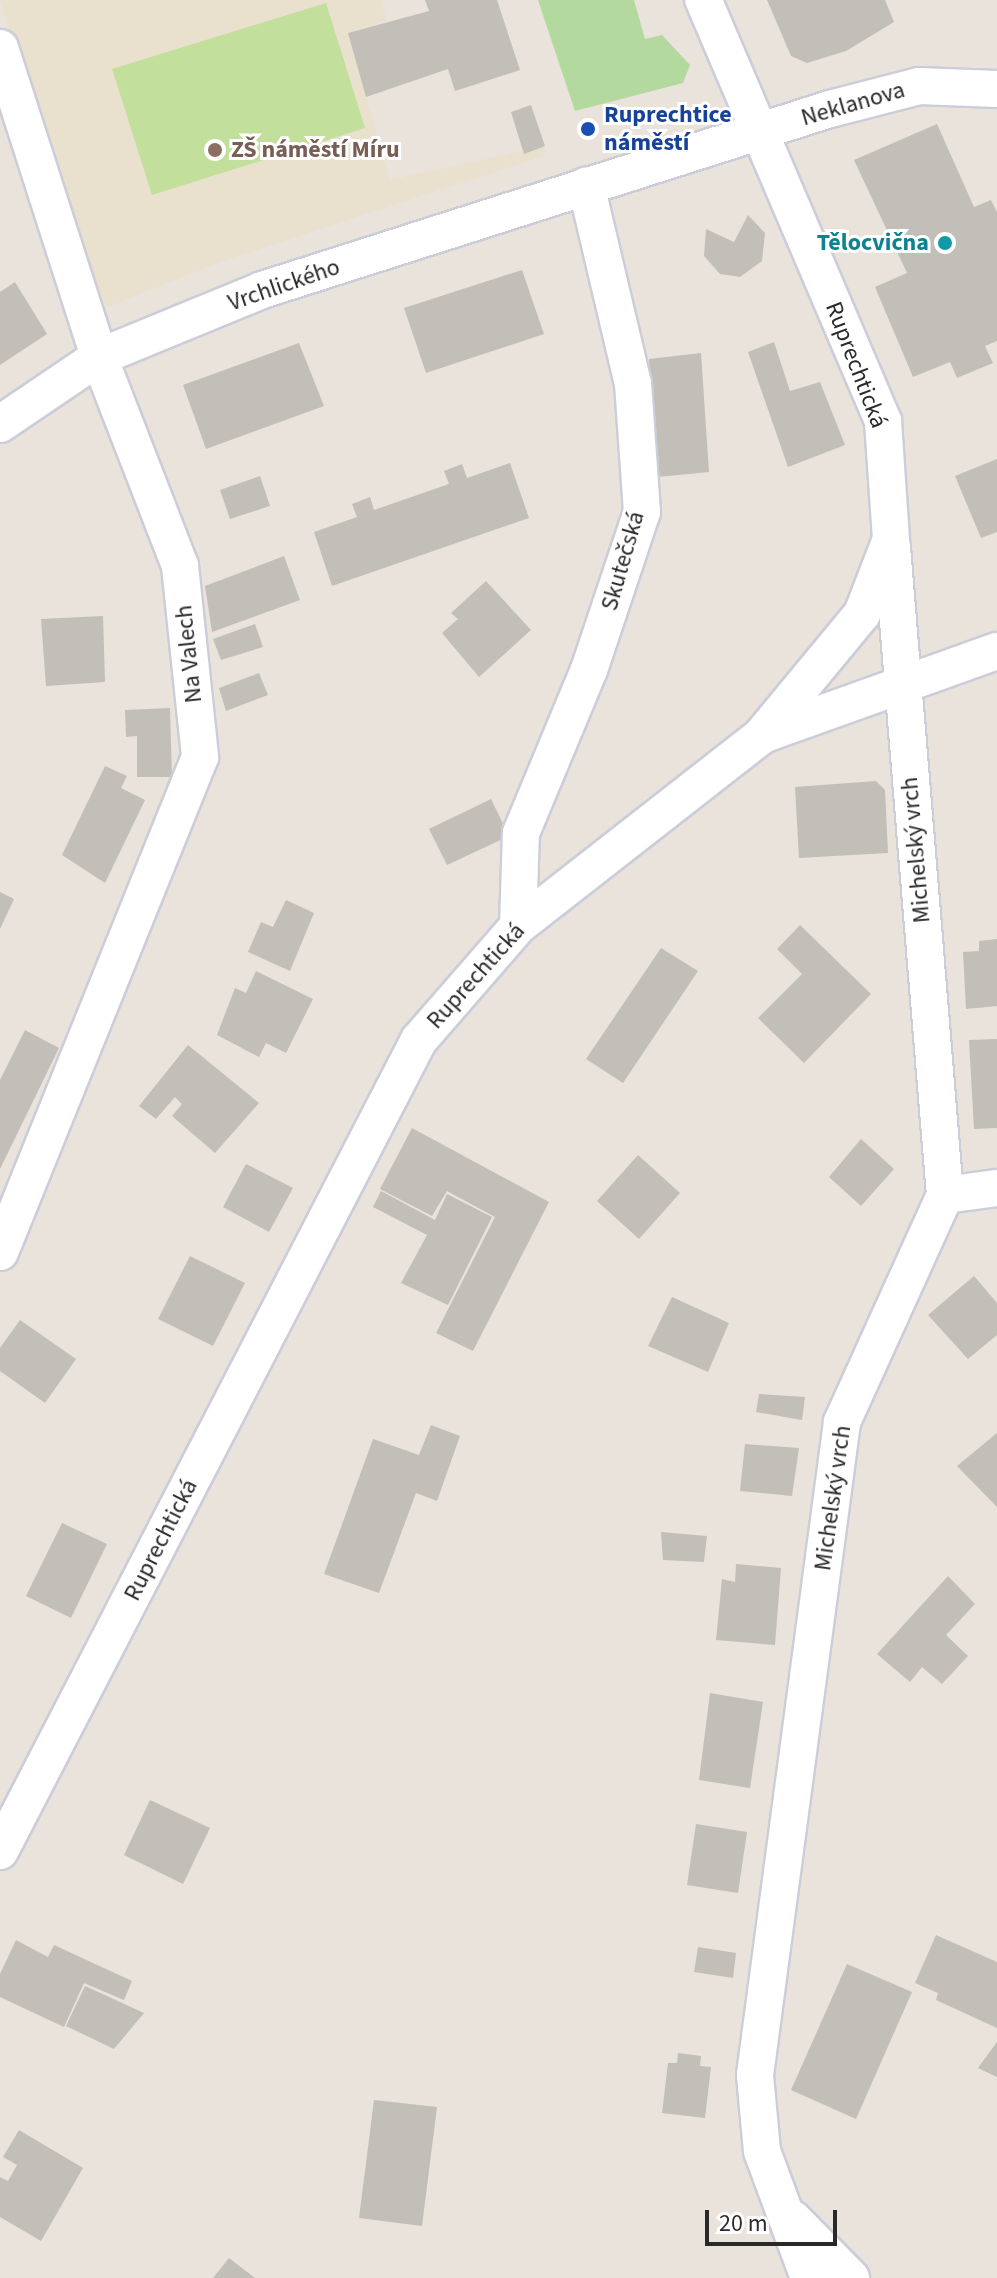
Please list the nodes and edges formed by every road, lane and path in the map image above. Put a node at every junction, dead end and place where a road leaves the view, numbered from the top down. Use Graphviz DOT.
graph roads {
  1 [pos="703,0"];
  2 [pos="0,48"];
  3 [pos="997,89"];
  4 [pos="758,131"];
  5 [pos="586,185"];
  6 [pos="99,357"];
  7 [pos="0,424"];
  8 [pos="891,539"];
  9 [pos="997,651"];
  10 [pos="902,681"];
  11 [pos="761,736"];
  12 [pos="518,926"];
  13 [pos="997,1188"];
  14 [pos="945,1195"];
  15 [pos="0,1252"];
  16 [pos="0,1851"];
  17 [pos="786,2212"];
  18 [pos="809,2278"];
  19 [pos="851,2278"];
  1 -- 4 [label="street, Ruprechtická"];
  2 -- 6 [label="street, Na Valech"];
  3 -- 4 [label="street, Neklanova"];
  4 -- 5 [label="street, Neklanova"];
  4 -- 8 [label="street, Ruprechtická"];
  5 -- 6 [label="street, Vrchlického"];
  5 -- 12 [label="street, Skutečská"];
  6 -- 7 [label="street, Vrchlického"];
  6 -- 15 [label="street, Na Valech"];
  8 -- 10 [label="street, Michelský vrch"];
  8 -- 11 [label="street, Ruprechtická"];
  9 -- 10 [label="street"];
  10 -- 11 [label="street"];
  10 -- 14 [label="street, Michelský vrch"];
  11 -- 12 [label="street, Ruprechtická"];
  12 -- 16 [label="street, Ruprechtická"];
  13 -- 14 [label="street"];
  14 -- 17 [label="street, Michelský vrch"];
  17 -- 18 [label="street, Michelský vrch"];
  17 -- 19 [label="street"];
}
